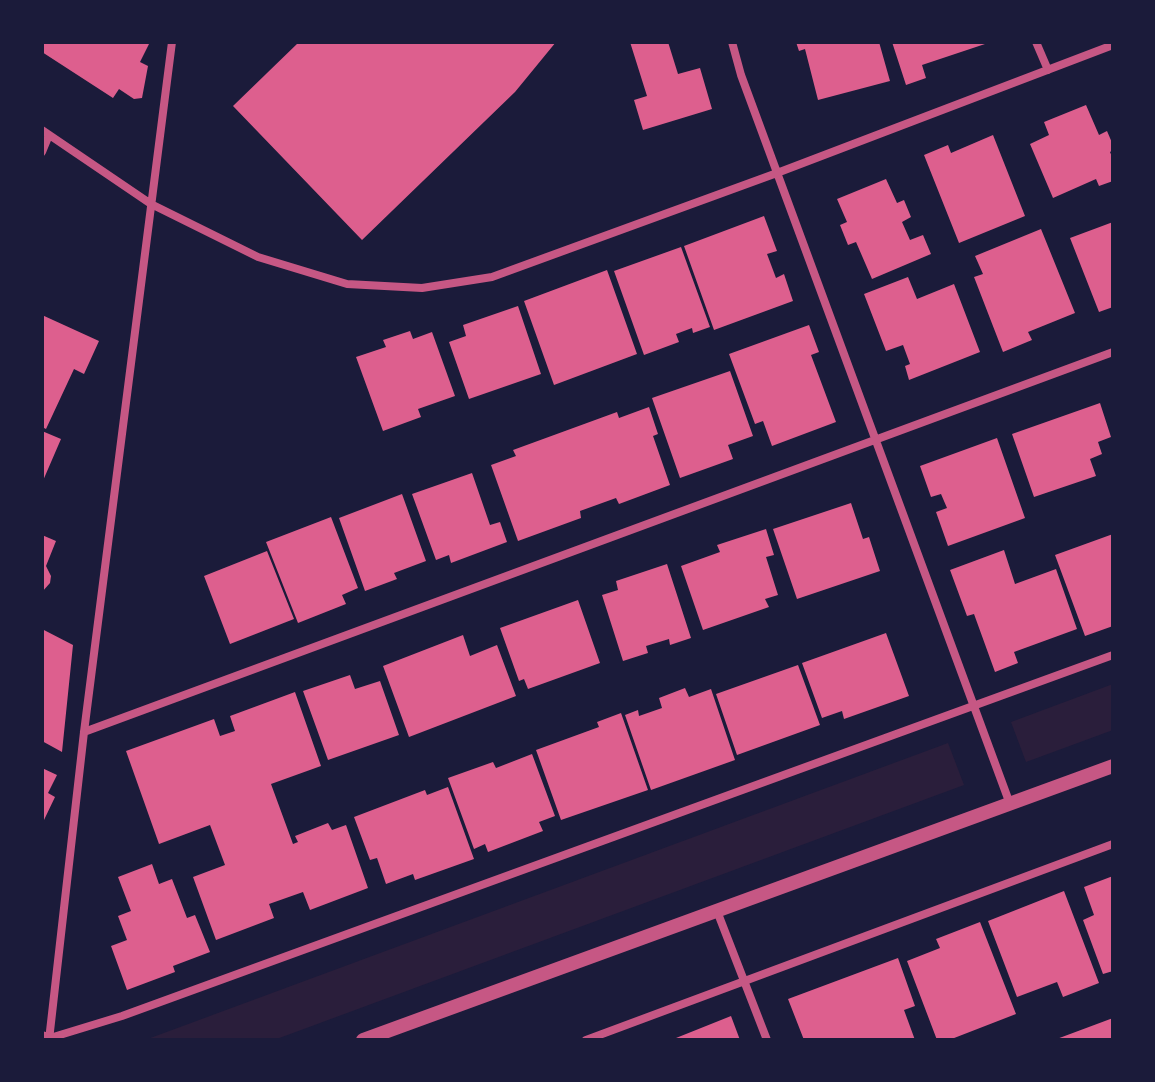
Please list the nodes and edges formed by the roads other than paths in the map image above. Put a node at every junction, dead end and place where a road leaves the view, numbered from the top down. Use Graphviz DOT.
graph roads {
  1 [pos="172,42"];
  2 [pos="732,42"];
  3 [pos="1036,42"];
  4 [pos="1113,45"];
  5 [pos="1048,70"];
  6 [pos="46,133"];
  7 [pos="42,152"];
  8 [pos="777,173"];
  9 [pos="151,204"];
  10 [pos="1113,352"];
  11 [pos="876,440"];
  12 [pos="1113,655"];
  13 [pos="974,706"];
  14 [pos="84,732"];
  15 [pos="1113,766"];
  16 [pos="1010,804"];
  17 [pos="1113,844"];
  18 [pos="717,911"];
  19 [pos="744,981"];
  20 [pos="47,1038"];
  21 [pos="363,1040"];
  22 [pos="586,1040"];
  23 [pos="767,1040"];
  1 -- 9 [label="street"];
  2 -- 8 [label="street"];
  3 -- 5 [label="street"];
  4 -- 5 [label="street"];
  5 -- 8 [label="street"];
  6 -- 7 [label="street"];
  6 -- 9 [label="street"];
  8 -- 9 [label="street"];
  8 -- 11 [label="street"];
  9 -- 14 [label="street"];
  10 -- 11 [label="street"];
  11 -- 13 [label="street"];
  11 -- 14 [label="street"];
  12 -- 13 [label="street"];
  13 -- 16 [label="street"];
  13 -- 20 [label="street"];
  14 -- 20 [label="street"];
  15 -- 16 [label="street"];
  16 -- 18 [label="street"];
  17 -- 19 [label="street"];
  18 -- 19 [label="street"];
  18 -- 21 [label="street"];
  19 -- 22 [label="street"];
  19 -- 23 [label="street"];
}
